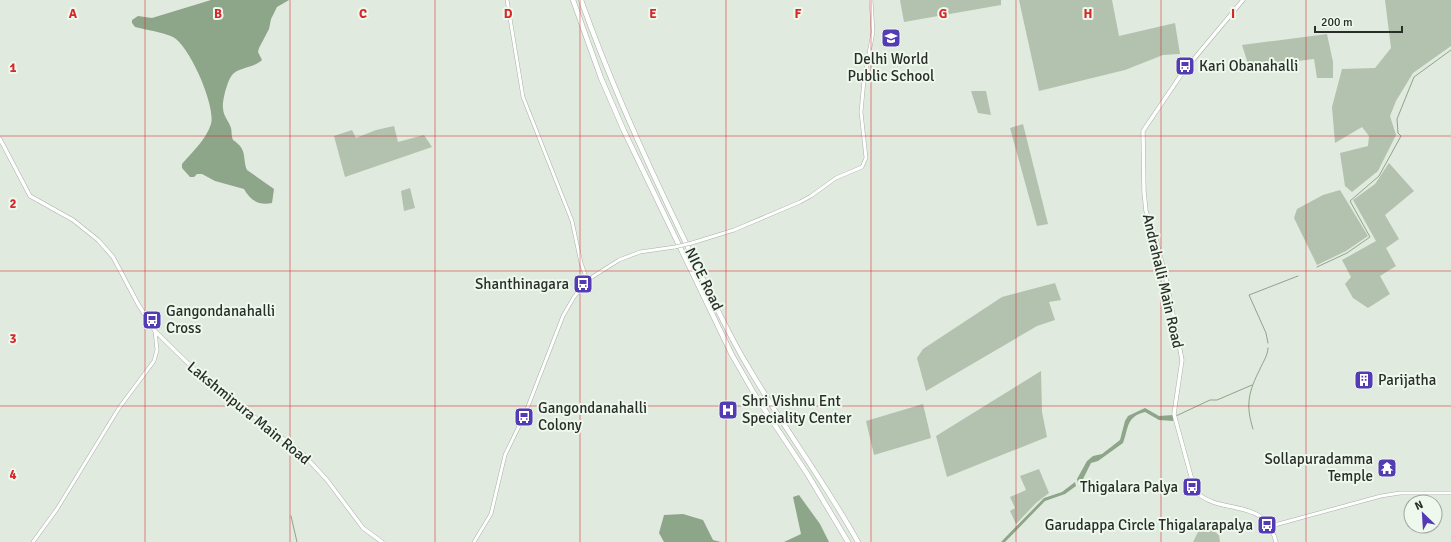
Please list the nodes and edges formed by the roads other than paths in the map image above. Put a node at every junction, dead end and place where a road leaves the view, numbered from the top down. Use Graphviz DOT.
graph roads {
  1 [pos="508,0"];
  2 [pos="573,0"];
  3 [pos="581,0"];
  4 [pos="871,0"];
  5 [pos="1243,0"];
  6 [pos="0,139"];
  7 [pos="587,280"];
  8 [pos="155,331"];
  9 [pos="1451,493"];
  10 [pos="1271,526"];
  11 [pos="33,542"];
  12 [pos="382,542"];
  13 [pos="474,542"];
  14 [pos="848,542"];
  15 [pos="858,542"];
  16 [pos="1276,542"];
  1 -- 7 [label="street"];
  2 -- 14 [label="highway, NICE Road"];
  3 -- 15 [label="highway, NICE Road"];
  4 -- 7 [label="street, bridge"];
  5 -- 10 [label="main road, Andrahalli Main Road"];
  6 -- 8 [label="main road, Lakshmipura Main Road"];
  7 -- 13 [label="street"];
  8 -- 11 [label="street"];
  8 -- 12 [label="main road, Lakshmipura Main Road"];
  9 -- 10 [label="street"];
  10 -- 16 [label="main road"];
}
